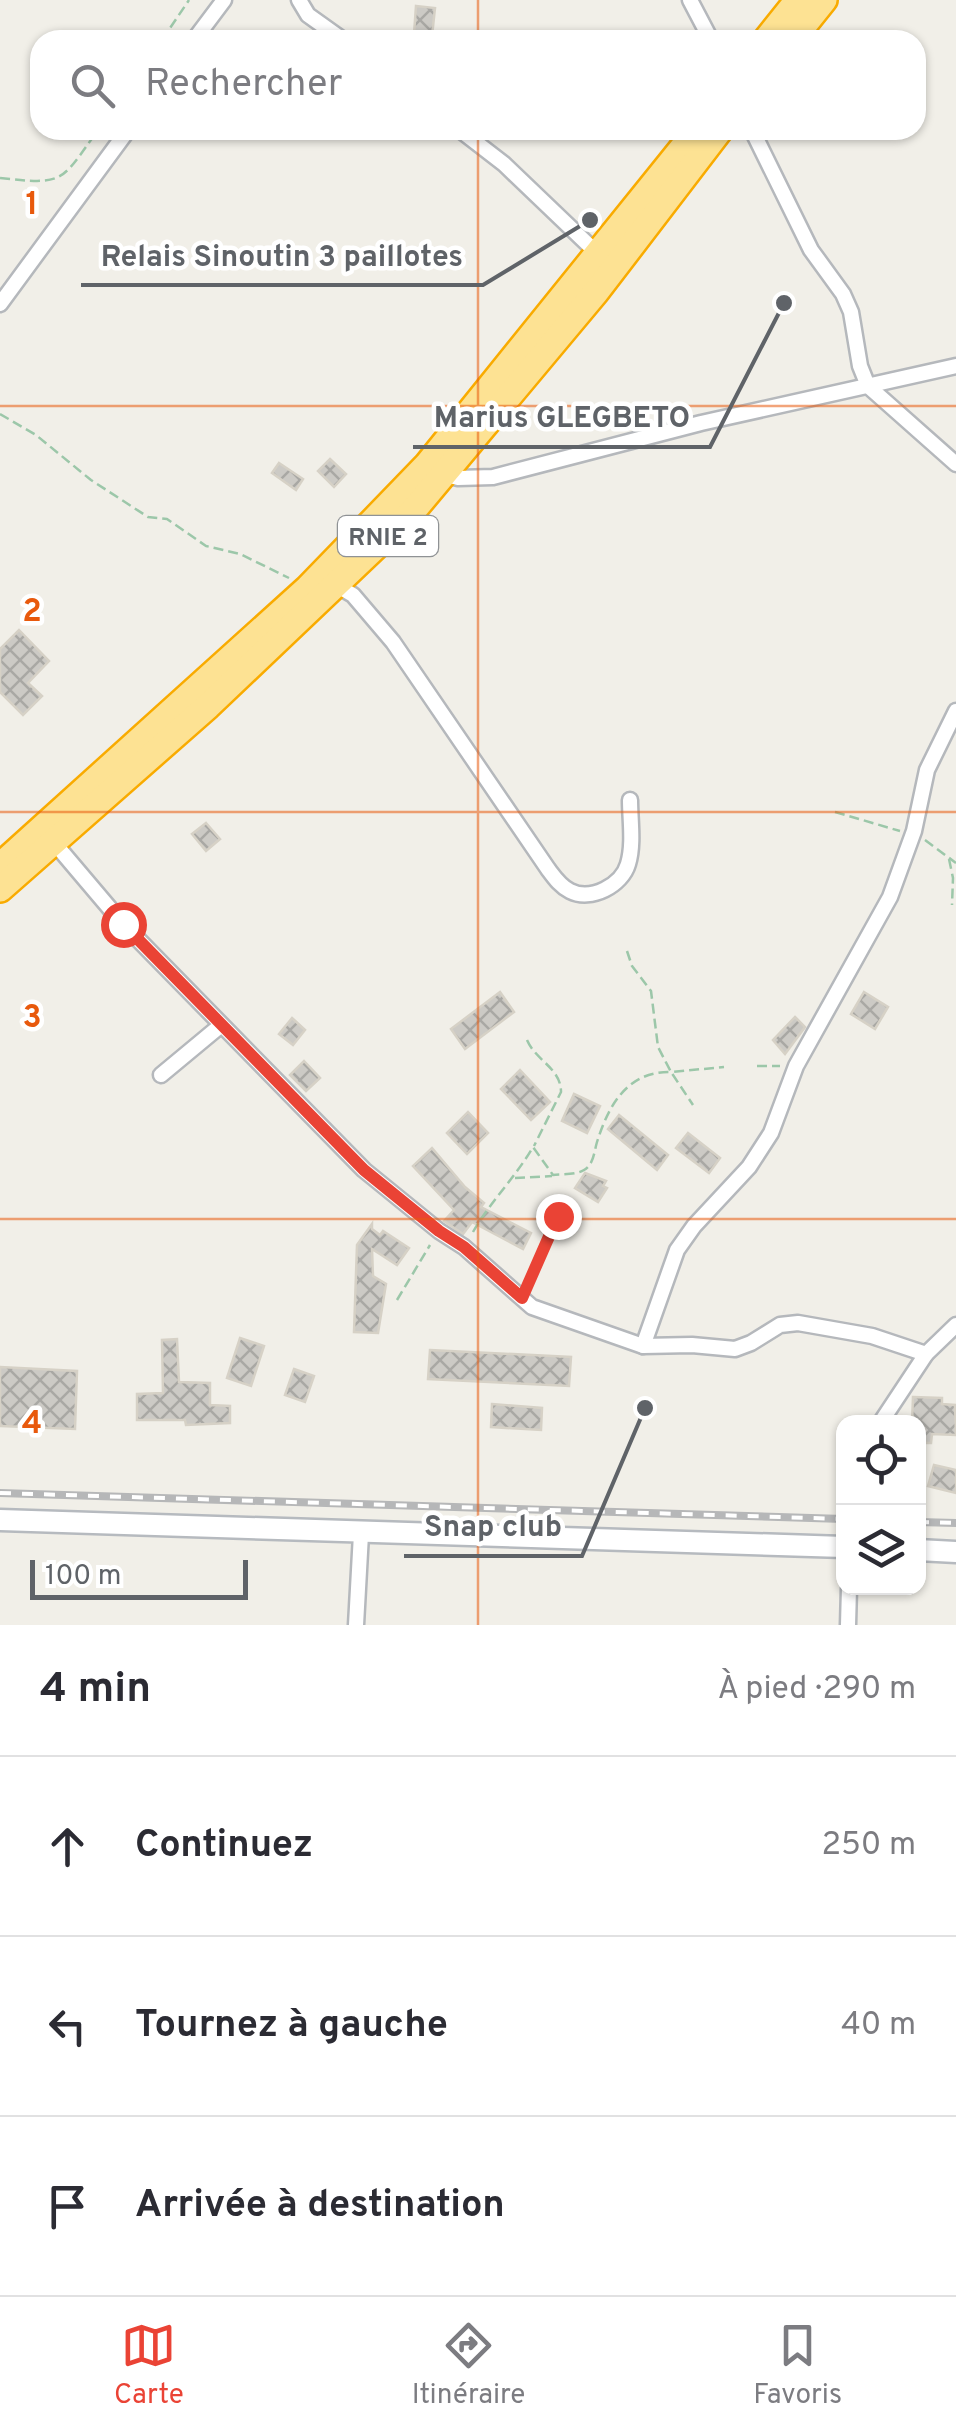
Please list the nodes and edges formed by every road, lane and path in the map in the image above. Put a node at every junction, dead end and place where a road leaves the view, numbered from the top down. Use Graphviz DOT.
graph roads {
  1 [pos="189,0"];
  2 [pos="224,0"];
  3 [pos="298,0"];
  4 [pos="690,0"];
  5 [pos="798,0"];
  6 [pos="824,0"];
  7 [pos="169,30"];
  8 [pos="202,30"];
  9 [pos="328,30"];
  10 [pos="705,30"];
  11 [pos="774,30"];
  12 [pos="800,30"];
  13 [pos="91,140"];
  14 [pos="121,140"];
  15 [pos="473,140"];
  16 [pos="688,140"];
  17 [pos="712,140"];
  18 [pos="757,140"];
  19 [pos="0,178"];
  20 [pos="597,254"];
  21 [pos="0,304"];
  22 [pos="956,366"];
  23 [pos="868,386"];
  24 [pos="0,414"];
  25 [pos="956,464"];
  26 [pos="436,471"];
  27 [pos="336,585"];
  28 [pos="308,588"];
  29 [pos="956,711"];
  30 [pos="630,800"];
  31 [pos="835,812"];
  32 [pos="914,832"];
  33 [pos="49,835"];
  34 [pos="949,858"];
  35 [pos="956,862"];
  36 [pos="0,866"];
  37 [pos="0,890"];
  38 [pos="952,906"];
  39 [pos="627,952"];
  40 [pos="220,1026"];
  41 [pos="527,1040"];
  42 [pos="724,1066"];
  43 [pos="758,1066"];
  44 [pos="796,1066"];
  45 [pos="670,1072"];
  46 [pos="161,1074"];
  47 [pos="693,1105"];
  48 [pos="534,1147"];
  49 [pos="553,1176"];
  50 [pos="515,1178"];
  51 [pos="558,1216"];
  52 [pos="439,1231"];
  53 [pos="464,1247"];
  54 [pos="522,1298"];
  55 [pos="397,1300"];
  56 [pos="956,1325"];
  57 [pos="643,1346"];
  58 [pos="926,1354"];
  59 [pos="886,1415"];
  60 [pos="0,1520"];
  61 [pos="361,1534"];
  62 [pos="836,1548"];
  63 [pos="926,1550"];
  64 [pos="956,1552"];
  65 [pos="849,1595"];
  66 [pos="356,1625"];
  67 [pos="848,1625"];
  1 -- 7 [label="path"];
  2 -- 8 [label="street"];
  3 -- 9 [label="street"];
  4 -- 10 [label="street"];
  5 -- 11 [label="highway"];
  6 -- 12 [label="highway"];
  13 -- 19 [label="path"];
  14 -- 21 [label="street"];
  15 -- 20 [label="street"];
  16 -- 20 [label="highway, RNIE 2"];
  17 -- 26 [label="highway, RNIE 2"];
  18 -- 23 [label="street"];
  20 -- 26 [label="highway, RNIE 2"];
  22 -- 23 [label="street"];
  23 -- 25 [label="street"];
  23 -- 26 [label="street"];
  24 -- 28 [label="path"];
  26 -- 27 [label="highway, RNIE 2"];
  26 -- 28 [label="highway, RNIE 2"];
  27 -- 30 [label="street"];
  27 -- 33 [label="highway, RNIE 2"];
  28 -- 33 [label="highway, RNIE 2"];
  29 -- 32 [label="street"];
  31 -- 32 [label="path"];
  32 -- 34 [label="path"];
  32 -- 44 [label="street"];
  33 -- 36 [label="highway, RNIE 2"];
  33 -- 37 [label="highway, RNIE 2"];
  33 -- 40 [label="street"];
  34 -- 35 [label="path"];
  34 -- 38 [label="path"];
  39 -- 45 [label="path"];
  40 -- 46 [label="street"];
  40 -- 52 [label="street"];
  41 -- 48 [label="path"];
  42 -- 45 [label="path"];
  43 -- 44 [label="path"];
  44 -- 57 [label="street"];
  45 -- 47 [label="path"];
  45 -- 49 [label="path"];
  48 -- 49 [label="path"];
  48 -- 50 [label="path"];
  49 -- 50 [label="path"];
  50 -- 53 [label="path"];
  51 -- 54 [label="path"];
  52 -- 53 [label="street"];
  52 -- 55 [label="path"];
  53 -- 54 [label="street"];
  54 -- 57 [label="street"];
  56 -- 58 [label="street"];
  57 -- 58 [label="street"];
  58 -- 59 [label="street"];
  60 -- 61 [label="street"];
  61 -- 62 [label="street"];
  61 -- 66 [label="street"];
  63 -- 64 [label="street"];
  65 -- 67 [label="street"];
}
